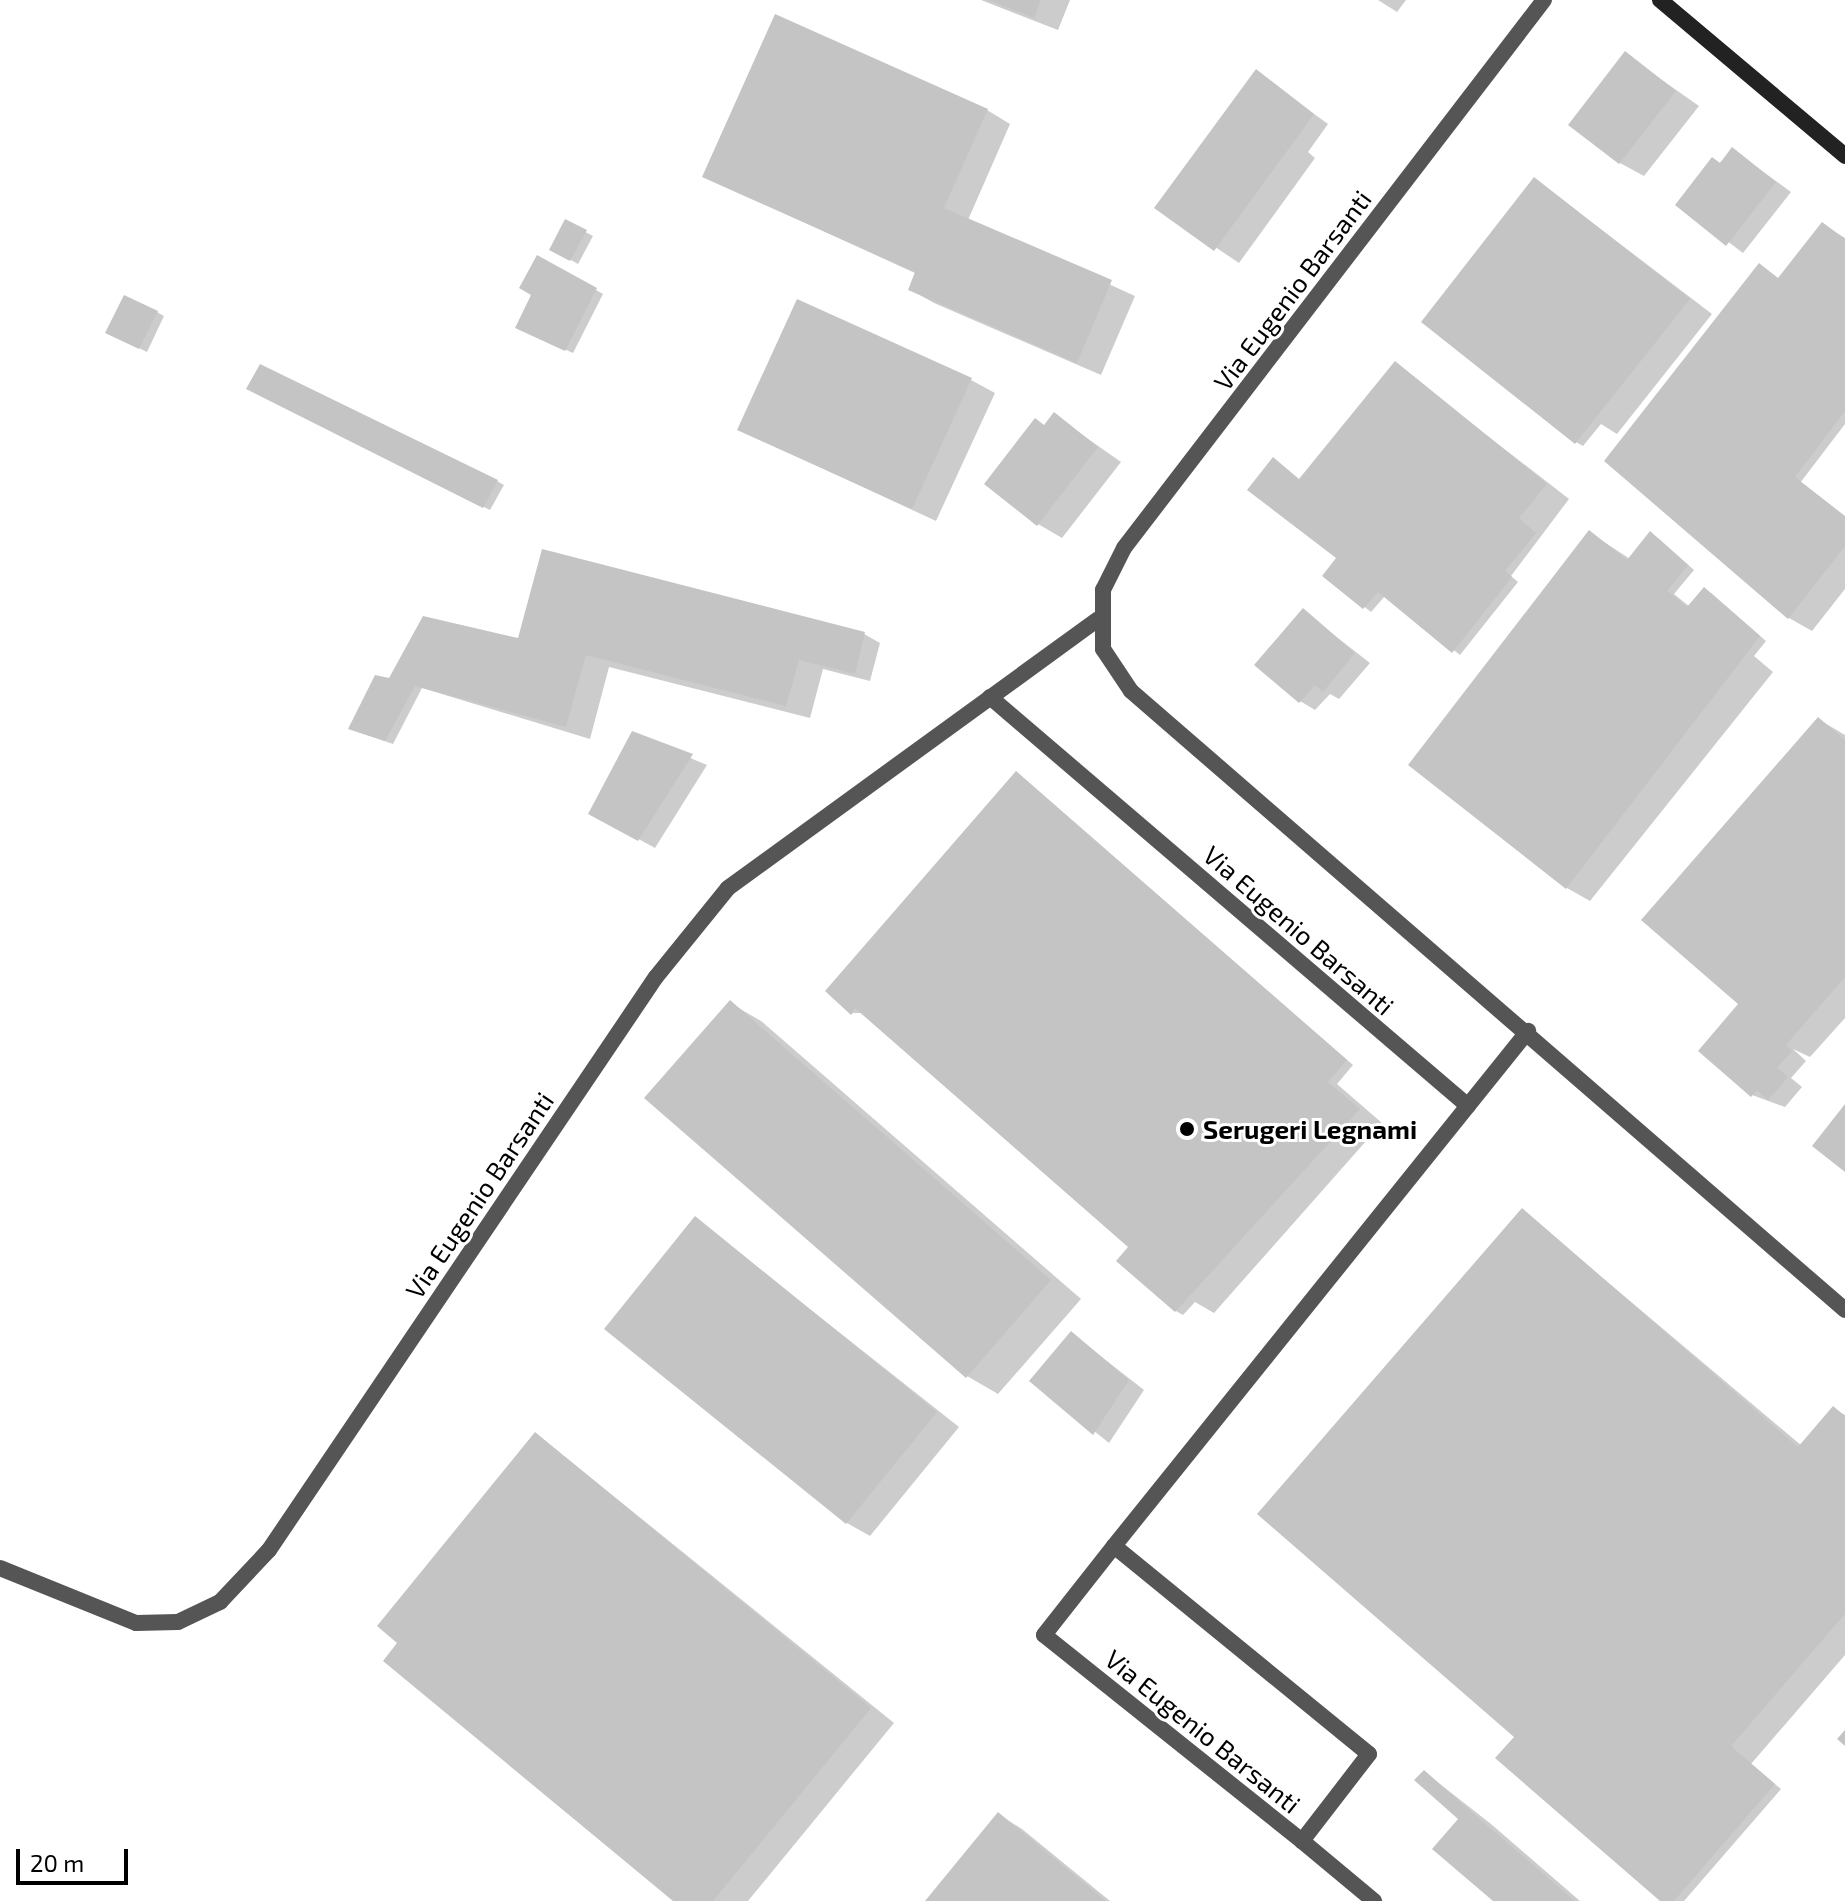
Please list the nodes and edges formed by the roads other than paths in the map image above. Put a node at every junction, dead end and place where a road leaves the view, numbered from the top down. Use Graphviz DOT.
graph roads {
  1 [pos="1544,0"];
  2 [pos="1660,0"];
  3 [pos="1845,156"];
  4 [pos="1098,619"];
  5 [pos="990,697"];
  6 [pos="1528,1031"];
  7 [pos="1468,1106"];
  8 [pos="1845,1310"];
  9 [pos="1114,1546"];
  10 [pos="0,1568"];
  11 [pos="1302,1841"];
  12 [pos="1374,1901"];
  1 -- 4 [label="street, Via Eugenio Barsanti"];
  2 -- 3 [label="street"];
  4 -- 5 [label="street, Via Eugenio Barsanti"];
  4 -- 6 [label="street"];
  5 -- 7 [label="street, Via Eugenio Barsanti"];
  5 -- 10 [label="street, Via Eugenio Barsanti"];
  6 -- 7 [label="street, Via Eugenio Barsanti"];
  6 -- 8 [label="street"];
  7 -- 9 [label="street, Via Eugenio Barsanti"];
  9 -- 11 [label="street, Via Eugenio Barsanti"];
  9 -- 11 [label="street, Via Eugenio Barsanti"];
  11 -- 12 [label="street"];
}
